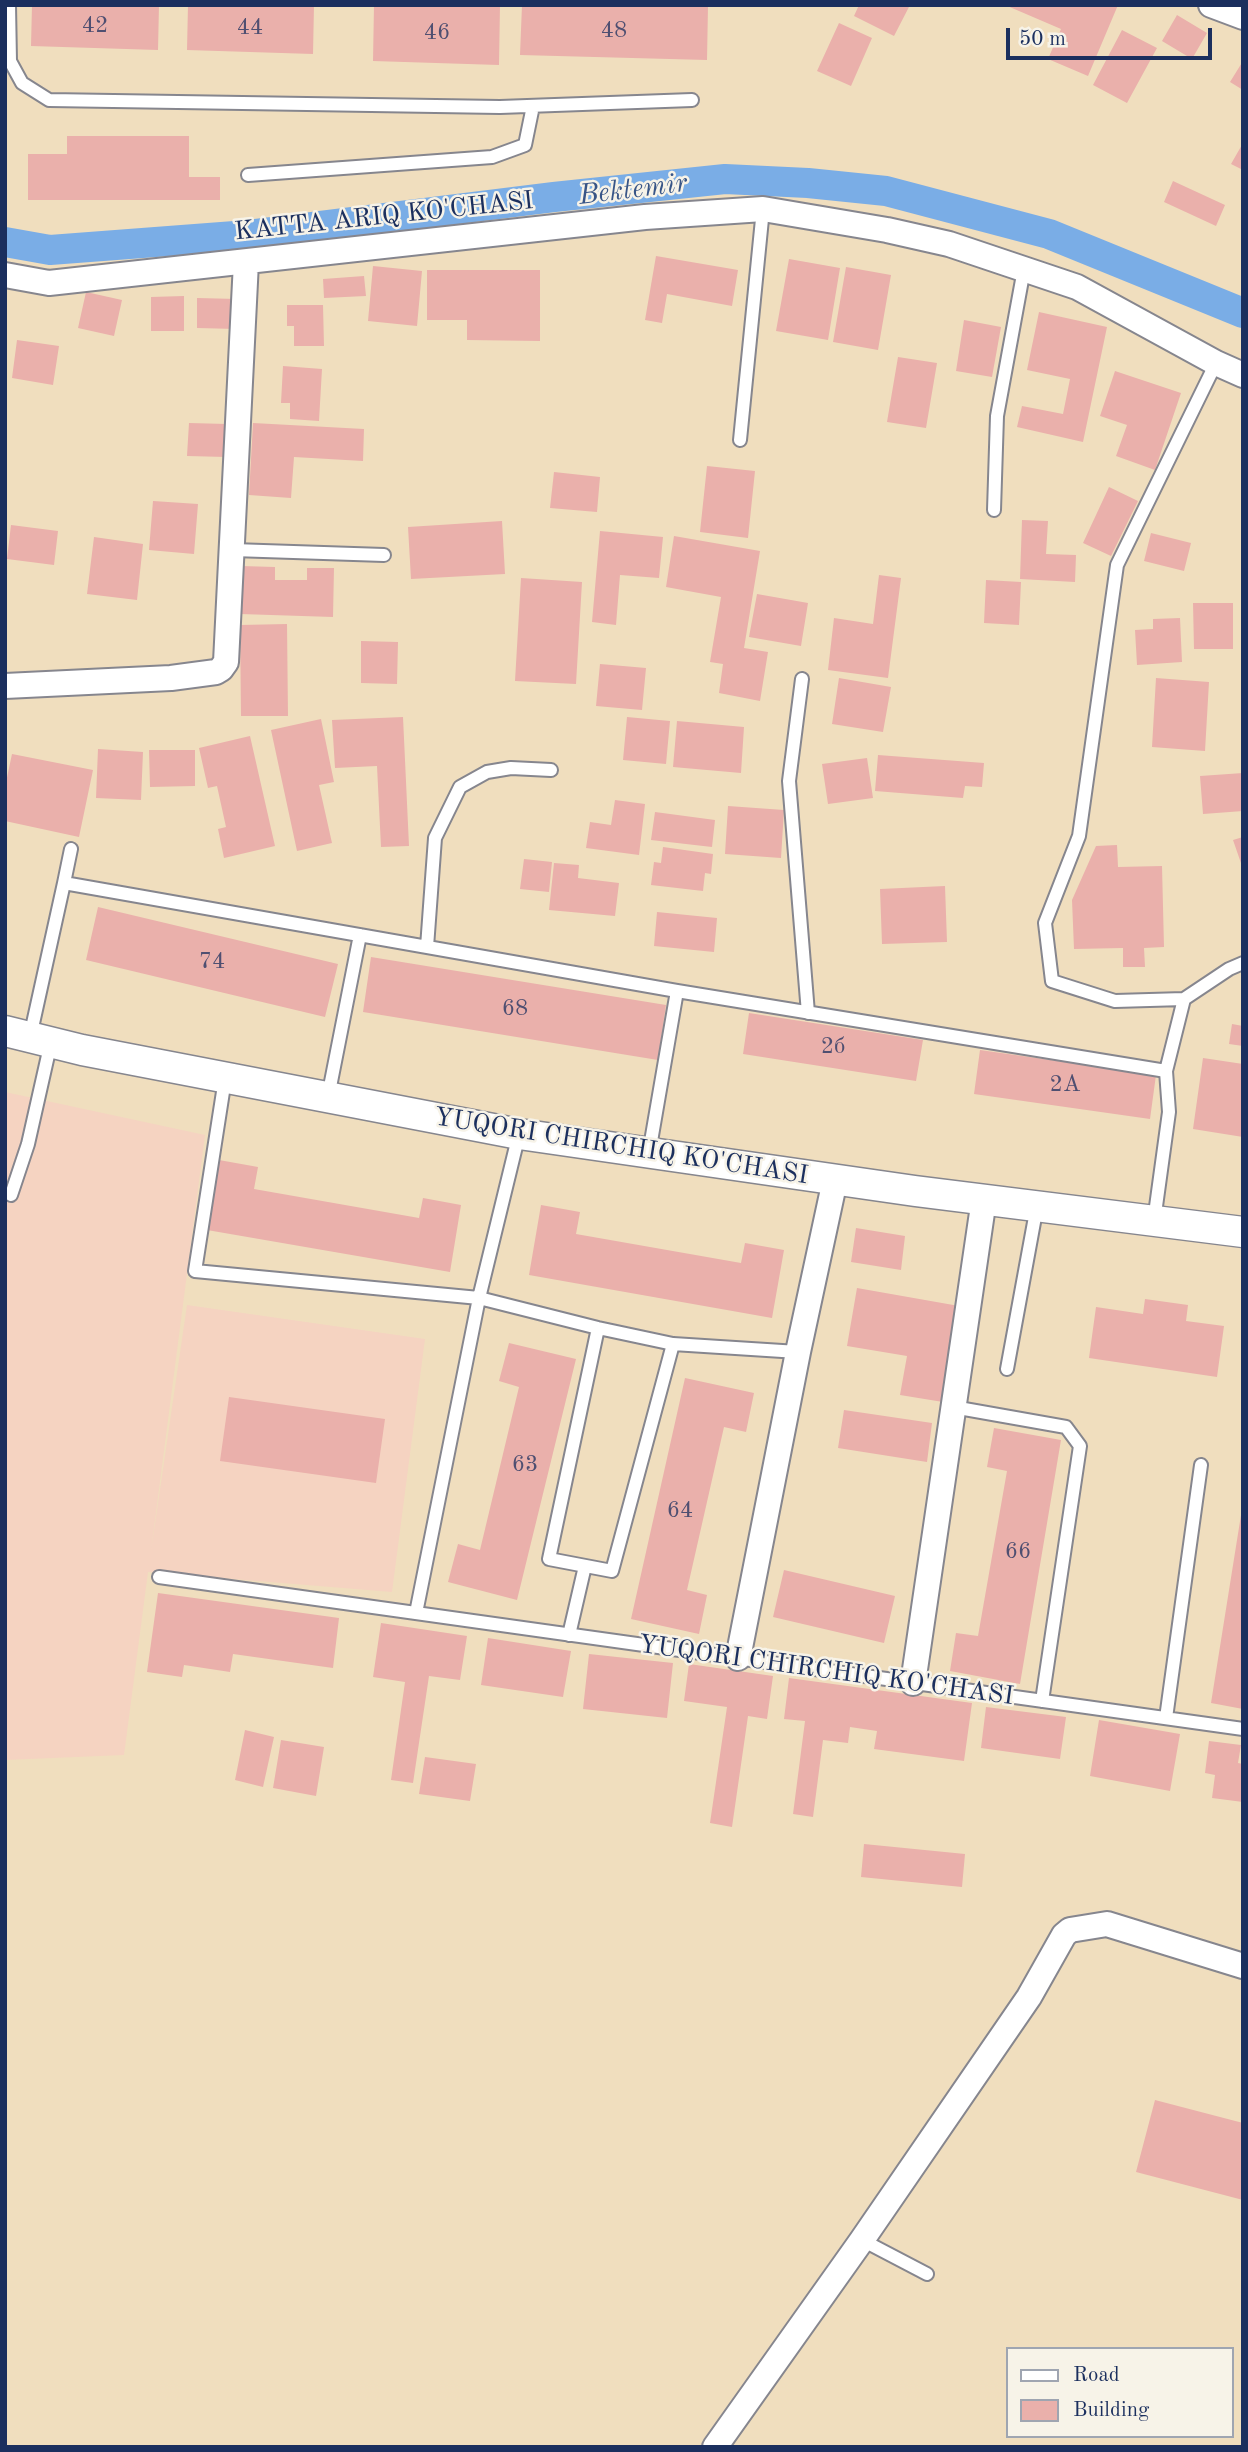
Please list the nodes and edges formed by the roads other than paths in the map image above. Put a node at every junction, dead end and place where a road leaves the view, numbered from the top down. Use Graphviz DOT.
graph roads {
  1 [pos="9,5"];
  2 [pos="1211,5"];
  3 [pos="1243,17"];
  4 [pos="692,100"];
  5 [pos="533,106"];
  6 [pos="248,175"];
  7 [pos="763,209"];
  8 [pos="246,262"];
  9 [pos="1024,269"];
  10 [pos="5,275"];
  11 [pos="1216,363"];
  12 [pos="1243,375"];
  13 [pos="740,440"];
  14 [pos="994,510"];
  15 [pos="233,550"];
  16 [pos="384,555"];
  17 [pos="802,679"];
  18 [pos="5,686"];
  19 [pos="551,770"];
  20 [pos="71,849"];
  21 [pos="64,883"];
  22 [pos="360,935"];
  23 [pos="428,947"];
  24 [pos="1243,963"];
  25 [pos="677,991"];
  26 [pos="1184,999"];
  27 [pos="808,1013"];
  28 [pos="29,1037"];
  29 [pos="1166,1071"];
  30 [pos="225,1078"];
  31 [pos="328,1097"];
  32 [pos="519,1135"];
  33 [pos="649,1153"];
  34 [pos="835,1180"];
  35 [pos="11,1195"];
  36 [pos="984,1199"];
  37 [pos="1037,1206"];
  38 [pos="1154,1221"];
  39 [pos="1243,1232"];
  40 [pos="479,1298"];
  41 [pos="598,1328"];
  42 [pos="673,1344"];
  43 [pos="798,1352"];
  44 [pos="1006,1369"];
  45 [pos="953,1408"];
  46 [pos="1201,1465"];
  47 [pos="584,1566"];
  48 [pos="159,1577"];
  49 [pos="416,1613"];
  50 [pos="569,1635"];
  51 [pos="737,1658"];
  52 [pos="912,1683"];
  53 [pos="1042,1701"];
  54 [pos="1166,1718"];
  55 [pos="1243,1729"];
  56 [pos="1243,1966"];
  57 [pos="862,2240"];
  58 [pos="927,2274"];
  59 [pos="715,2447"];
  1 -- 5 [label="lane"];
  2 -- 3 [label="street"];
  4 -- 5 [label="lane"];
  5 -- 6 [label="lane"];
  7 -- 8 [label="street, KATTA ARIQ KO'CHASI"];
  7 -- 9 [label="street, KATTA ARIQ KO'CHASI"];
  7 -- 13 [label="lane"];
  8 -- 10 [label="street, KATTA ARIQ KO'CHASI"];
  8 -- 15 [label="street"];
  9 -- 11 [label="street, KATTA ARIQ KO'CHASI"];
  9 -- 14 [label="lane"];
  11 -- 12 [label="street, KATTA ARIQ KO'CHASI"];
  11 -- 26 [label="lane"];
  15 -- 16 [label="lane"];
  15 -- 18 [label="street"];
  17 -- 27 [label="lane"];
  19 -- 23 [label="lane"];
  20 -- 21 [label="lane"];
  21 -- 22 [label="lane"];
  21 -- 28 [label="lane"];
  22 -- 23 [label="lane"];
  22 -- 31 [label="lane"];
  23 -- 25 [label="lane"];
  24 -- 26 [label="lane"];
  25 -- 27 [label="lane"];
  25 -- 33 [label="lane"];
  26 -- 29 [label="lane"];
  27 -- 29 [label="lane"];
  28 -- 30 [label="street, YUQORI CHIRCHIQ KO'CHASI"];
  28 -- 35 [label="lane"];
  29 -- 38 [label="lane"];
  30 -- 31 [label="street, YUQORI CHIRCHIQ KO'CHASI"];
  30 -- 40 [label="lane"];
  31 -- 32 [label="street, YUQORI CHIRCHIQ KO'CHASI"];
  32 -- 33 [label="street, YUQORI CHIRCHIQ KO'CHASI"];
  32 -- 40 [label="lane"];
  33 -- 34 [label="street, YUQORI CHIRCHIQ KO'CHASI"];
  34 -- 36 [label="street, YUQORI CHIRCHIQ KO'CHASI"];
  34 -- 43 [label="street"];
  36 -- 37 [label="street, YUQORI CHIRCHIQ KO'CHASI"];
  36 -- 45 [label="street"];
  37 -- 38 [label="street, YUQORI CHIRCHIQ KO'CHASI"];
  37 -- 44 [label="lane"];
  38 -- 39 [label="street, YUQORI CHIRCHIQ KO'CHASI"];
  40 -- 41 [label="lane"];
  40 -- 49 [label="lane"];
  41 -- 42 [label="lane"];
  41 -- 47 [label="lane"];
  42 -- 43 [label="lane"];
  42 -- 47 [label="lane"];
  43 -- 51 [label="street"];
  45 -- 52 [label="street"];
  45 -- 53 [label="lane"];
  46 -- 54 [label="lane"];
  47 -- 50 [label="lane"];
  48 -- 49 [label="lane, YUQORI CHIRCHIQ KO'CHASI"];
  49 -- 50 [label="lane, YUQORI CHIRCHIQ KO'CHASI"];
  50 -- 51 [label="lane, YUQORI CHIRCHIQ KO'CHASI"];
  51 -- 52 [label="lane, YUQORI CHIRCHIQ KO'CHASI"];
  52 -- 53 [label="lane, YUQORI CHIRCHIQ KO'CHASI"];
  53 -- 54 [label="lane, YUQORI CHIRCHIQ KO'CHASI"];
  54 -- 55 [label="lane, YUQORI CHIRCHIQ KO'CHASI"];
  56 -- 57 [label="street"];
  57 -- 58 [label="lane"];
  57 -- 59 [label="street"];
}
